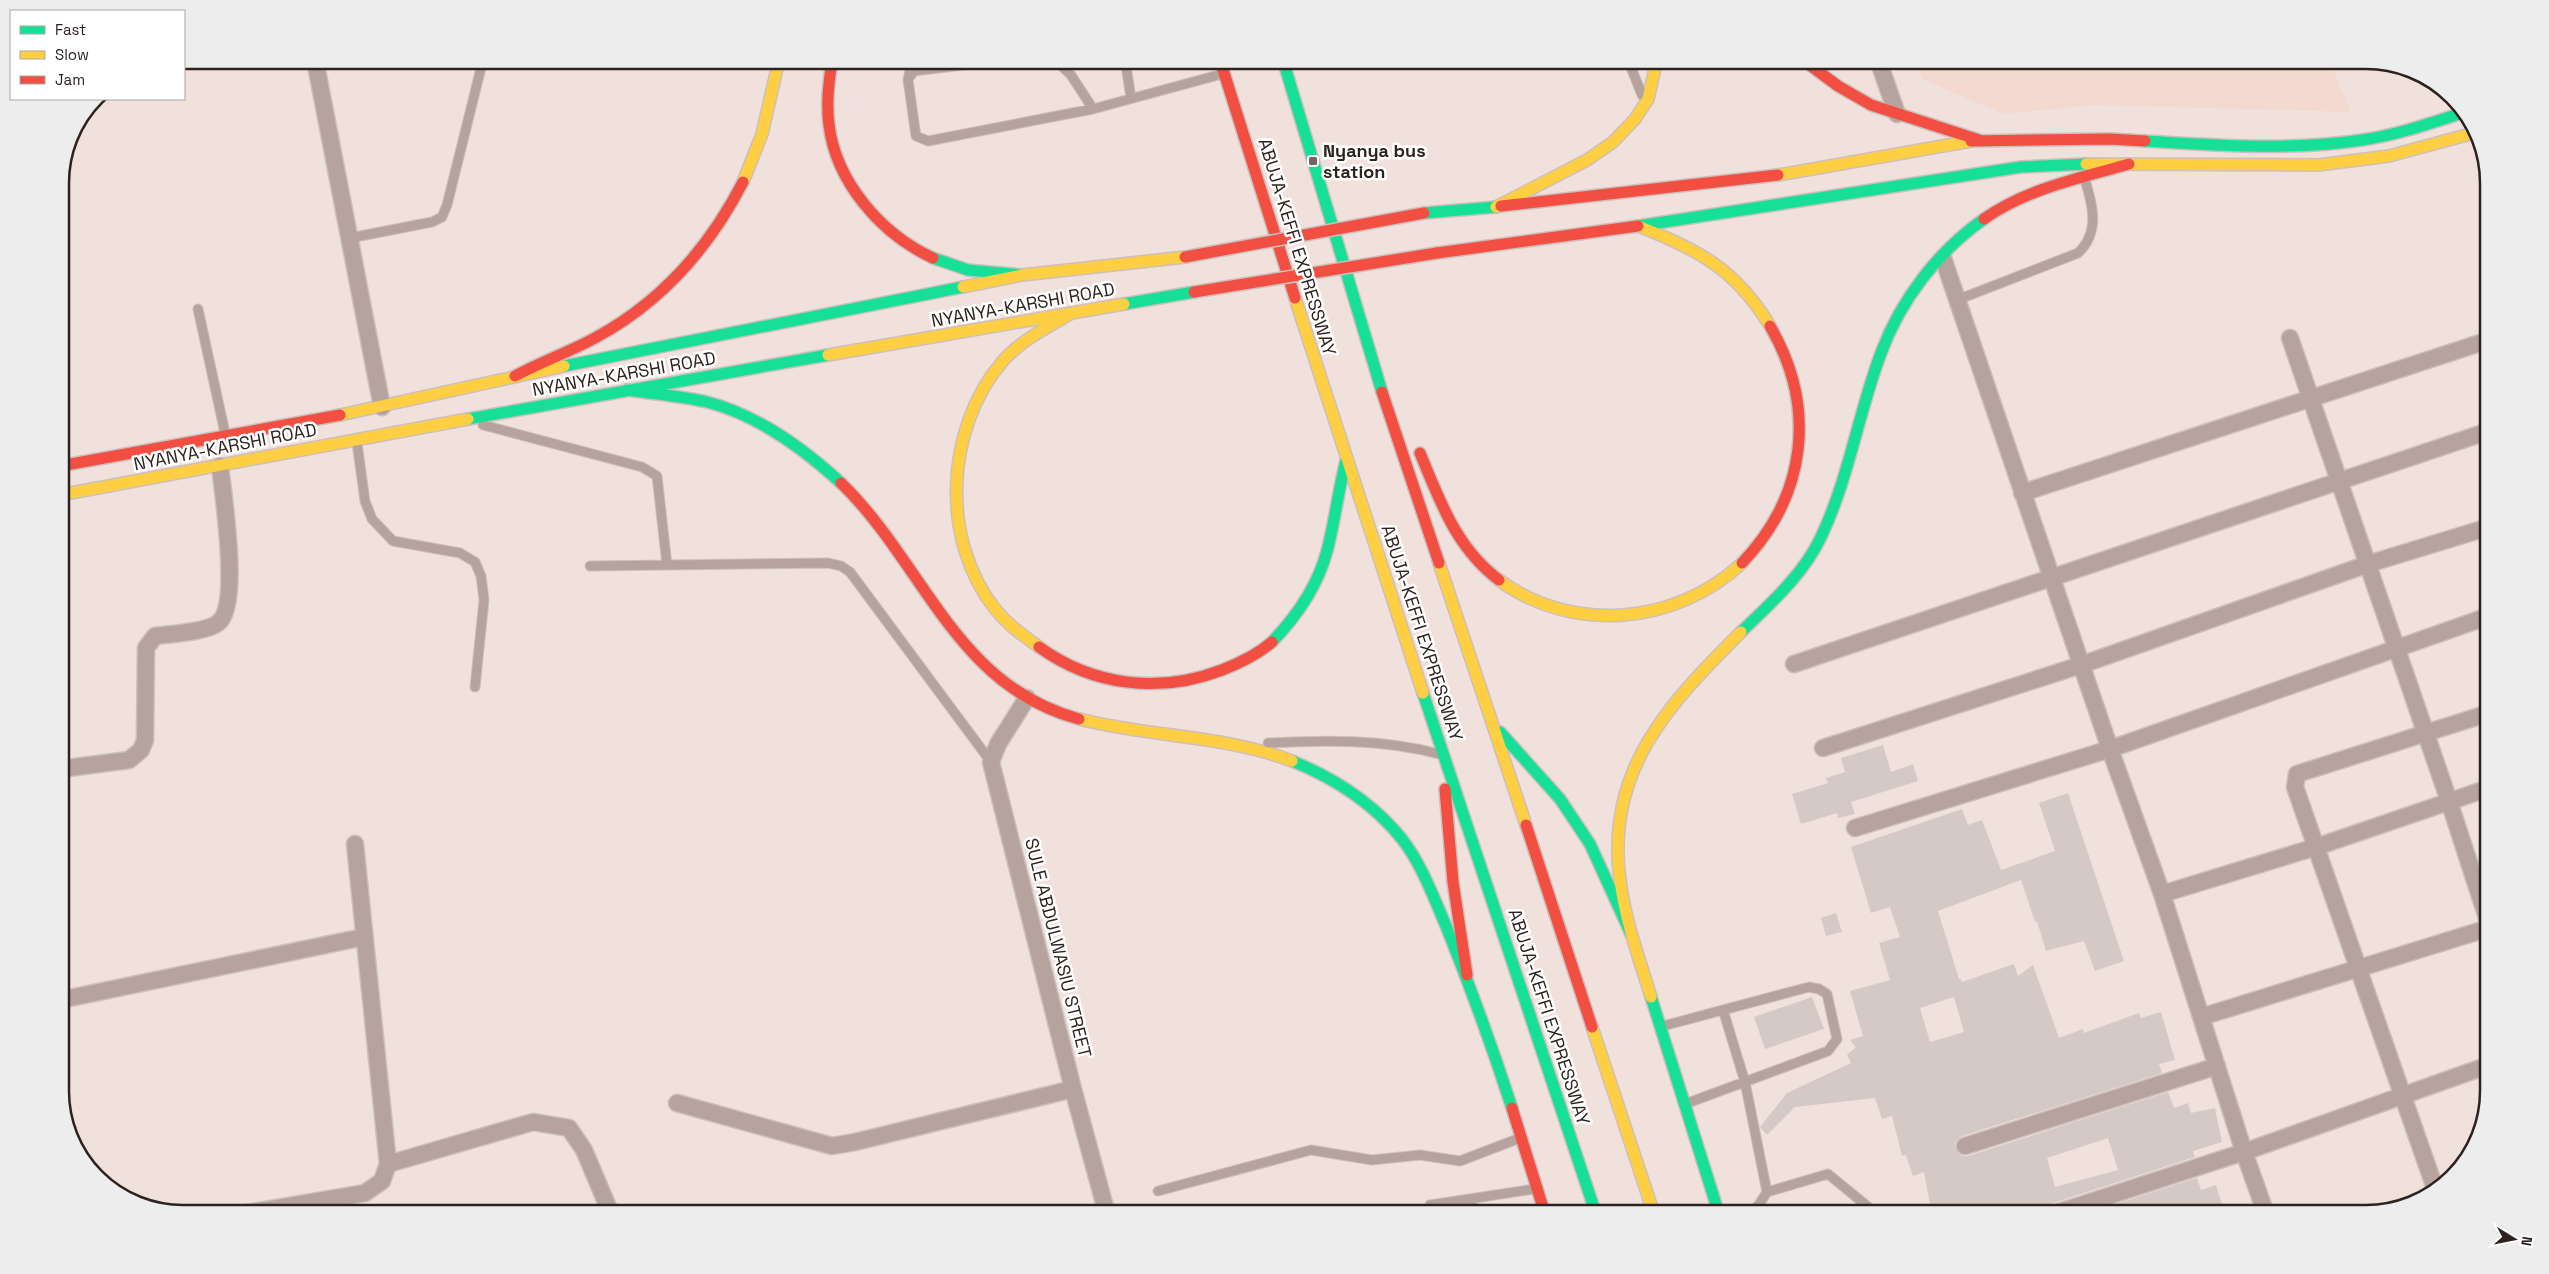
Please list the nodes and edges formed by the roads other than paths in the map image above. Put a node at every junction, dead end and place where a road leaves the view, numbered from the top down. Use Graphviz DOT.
graph roads {
  1 [pos="316,69"];
  2 [pos="481,69"];
  3 [pos="777,69"];
  4 [pos="831,69"];
  5 [pos="910,69"];
  6 [pos="937,69"];
  7 [pos="1065,69"];
  8 [pos="1126,69"];
  9 [pos="1223,69"];
  10 [pos="1286,69"];
  11 [pos="1631,69"];
  12 [pos="1655,69"];
  13 [pos="1815,69"];
  14 [pos="1881,69"];
  15 [pos="1224,73"];
  16 [pos="908,80"];
  17 [pos="1131,98"];
  18 [pos="1645,104"];
  19 [pos="1093,109"];
  20 [pos="1897,114"];
  21 [pos="2457,114"];
  22 [pos="2469,133"];
  23 [pos="1979,140"];
  24 [pos="2129,164"];
  25 [pos="2084,177"];
  26 [pos="1496,207"];
  27 [pos="1638,226"];
  28 [pos="350,238"];
  29 [pos="1943,258"];
  30 [pos="1022,275"];
  31 [pos="1957,300"];
  32 [pos="198,309"];
  33 [pos="1070,314"];
  34 [pos="2290,338"];
  35 [pos="1366,342"];
  36 [pos="2480,343"];
  37 [pos="515,376"];
  38 [pos="627,390"];
  39 [pos="2310,399"];
  40 [pos="1398,401"];
  41 [pos="382,407"];
  42 [pos="463,420"];
  43 [pos="2480,434"];
  44 [pos="225,436"];
  45 [pos="356,440"];
  46 [pos="1416,444"];
  47 [pos="1346,461"];
  48 [pos="69,464"];
  49 [pos="220,466"];
  50 [pos="2339,482"];
  51 [pos="69,493"];
  52 [pos="2022,493"];
  53 [pos="2480,530"];
  54 [pos="2368,564"];
  55 [pos="666,565"];
  56 [pos="590,566"];
  57 [pos="2052,578"];
  58 [pos="2480,619"];
  59 [pos="2396,648"];
  60 [pos="1794,664"];
  61 [pos="2081,665"];
  62 [pos="475,687"];
  63 [pos="1027,698"];
  64 [pos="2480,716"];
  65 [pos="1492,722"];
  66 [pos="2425,733"];
  67 [pos="1236,745"];
  68 [pos="1823,748"];
  69 [pos="2110,748"];
  70 [pos="1444,755"];
  71 [pos="991,762"];
  72 [pos="69,768"];
  73 [pos="2480,791"];
  74 [pos="2450,801"];
  75 [pos="1855,828"];
  76 [pos="355,844"];
  77 [pos="2316,847"];
  78 [pos="2162,894"];
  79 [pos="2480,896"];
  80 [pos="2480,931"];
  81 [pos="1631,934"];
  82 [pos="364,937"];
  83 [pos="2358,969"];
  84 [pos="1467,975"];
  85 [pos="69,998"];
  86 [pos="1723,1010"];
  87 [pos="2201,1017"];
  88 [pos="1660,1026"];
  89 [pos="2217,1066"];
  90 [pos="2480,1068"];
  91 [pos="1745,1082"];
  92 [pos="1073,1089"];
  93 [pos="2404,1095"];
  94 [pos="677,1103"];
  95 [pos="1684,1104"];
  96 [pos="1520,1138"];
  97 [pos="1965,1146"];
  98 [pos="2244,1152"];
  99 [pos="388,1164"];
  100 [pos="2434,1184"];
  101 [pos="1537,1188"];
  102 [pos="1158,1192"];
  103 [pos="1768,1192"];
  104 [pos="1472,1199"];
  105 [pos="295,1205"];
  106 [pos="607,1205"];
  107 [pos="1105,1205"];
  108 [pos="1430,1205"];
  109 [pos="1472,1205"];
  110 [pos="1542,1205"];
  111 [pos="1593,1205"];
  112 [pos="1651,1205"];
  113 [pos="1716,1205"];
  114 [pos="1759,1205"];
  115 [pos="1866,1205"];
  116 [pos="2081,1205"];
  117 [pos="2263,1205"];
  1 -- 28 [label="street"];
  2 -- 28 [label="lane"];
  3 -- 37 [label="main road"];
  4 -- 30 [label="main road"];
  5 -- 16 [label="lane"];
  6 -- 16 [label="lane"];
  7 -- 19 [label="lane"];
  8 -- 17 [label="lane"];
  9 -- 15 [label="main road, ABUJA-KEFFI EXPRESSWAY"];
  10 -- 35 [label="main road"];
  11 -- 18 [label="lane"];
  12 -- 18 [label="main road"];
  13 -- 20 [label="main road"];
  14 -- 20 [label="street"];
  15 -- 17 [label="lane"];
  15 -- 47 [label="main road, ABUJA-KEFFI EXPRESSWAY"];
  16 -- 19 [label="lane"];
  17 -- 19 [label="lane"];
  18 -- 26 [label="main road"];
  20 -- 23 [label="main road"];
  21 -- 23 [label="main road"];
  22 -- 24 [label="main road, NYANYA-KARSHI ROAD"];
  23 -- 26 [label="main road, NYANYA-KARSHI ROAD"];
  24 -- 25 [label="main road"];
  24 -- 27 [label="main road, NYANYA-KARSHI ROAD"];
  25 -- 29 [label="main road"];
  25 -- 31 [label="lane"];
  26 -- 30 [label="main road, NYANYA-KARSHI ROAD, bridge"];
  27 -- 33 [label="main road, NYANYA-KARSHI ROAD, bridge"];
  27 -- 46 [label="main road"];
  28 -- 41 [label="street"];
  29 -- 31 [label="street"];
  29 -- 81 [label="main road"];
  30 -- 37 [label="main road, NYANYA-KARSHI ROAD"];
  31 -- 52 [label="street"];
  32 -- 44 [label="lane"];
  33 -- 38 [label="main road, NYANYA-KARSHI ROAD"];
  33 -- 47 [label="main road"];
  34 -- 39 [label="street"];
  35 -- 40 [label="main road"];
  35 -- 65 [label="main road"];
  36 -- 39 [label="street"];
  37 -- 41 [label="main road, NYANYA-KARSHI ROAD"];
  38 -- 42 [label="main road, NYANYA-KARSHI ROAD"];
  38 -- 63 [label="main road"];
  39 -- 50 [label="street"];
  39 -- 52 [label="street"];
  41 -- 44 [label="main road, NYANYA-KARSHI ROAD"];
  42 -- 45 [label="main road, NYANYA-KARSHI ROAD"];
  42 -- 55 [label="lane"];
  43 -- 50 [label="street"];
  44 -- 48 [label="main road, NYANYA-KARSHI ROAD"];
  45 -- 49 [label="main road, NYANYA-KARSHI ROAD"];
  45 -- 62 [label="lane"];
  47 -- 70 [label="main road, ABUJA-KEFFI EXPRESSWAY"];
  49 -- 51 [label="main road, NYANYA-KARSHI ROAD"];
  49 -- 72 [label="street"];
  50 -- 54 [label="street"];
  50 -- 57 [label="street"];
  52 -- 57 [label="street"];
  53 -- 54 [label="street"];
  54 -- 59 [label="street"];
  54 -- 61 [label="street"];
  55 -- 56 [label="lane"];
  55 -- 71 [label="lane"];
  57 -- 60 [label="street"];
  57 -- 61 [label="street"];
  58 -- 59 [label="street"];
  59 -- 66 [label="street"];
  59 -- 69 [label="street"];
  61 -- 68 [label="street"];
  61 -- 69 [label="street"];
  63 -- 67 [label="main road"];
  63 -- 71 [label="street"];
  64 -- 66 [label="street"];
  65 -- 81 [label="main road"];
  65 -- 112 [label="main road"];
  66 -- 74 [label="street"];
  66 -- 77 [label="street"];
  67 -- 70 [label="lane"];
  67 -- 84 [label="main road"];
  69 -- 75 [label="street"];
  69 -- 78 [label="street"];
  70 -- 84 [label="main road"];
  70 -- 111 [label="main road, ABUJA-KEFFI EXPRESSWAY"];
  71 -- 92 [label="street, SULE ABDULWASIU STREET"];
  73 -- 74 [label="street"];
  74 -- 77 [label="street"];
  74 -- 79 [label="street"];
  76 -- 82 [label="street"];
  77 -- 78 [label="street"];
  77 -- 83 [label="street"];
  78 -- 87 [label="street"];
  80 -- 83 [label="street"];
  81 -- 88 [label="main road"];
  82 -- 85 [label="street"];
  82 -- 99 [label="street"];
  83 -- 87 [label="street"];
  83 -- 93 [label="street"];
  84 -- 96 [label="main road"];
  86 -- 88 [label="lane"];
  86 -- 91 [label="lane"];
  86 -- 91 [label="lane"];
  87 -- 89 [label="street"];
  88 -- 95 [label="main road"];
  89 -- 97 [label="street"];
  89 -- 98 [label="street"];
  90 -- 93 [label="street"];
  91 -- 95 [label="lane"];
  91 -- 103 [label="lane"];
  92 -- 94 [label="street"];
  92 -- 107 [label="street, SULE ABDULWASIU STREET"];
  93 -- 98 [label="street"];
  93 -- 100 [label="street"];
  95 -- 113 [label="main road"];
  96 -- 101 [label="main road"];
  96 -- 102 [label="lane"];
  98 -- 116 [label="street"];
  98 -- 117 [label="street"];
  99 -- 105 [label="street"];
  99 -- 106 [label="street"];
  101 -- 104 [label="lane"];
  101 -- 110 [label="main road"];
  103 -- 114 [label="lane"];
  103 -- 115 [label="lane"];
  104 -- 108 [label="lane"];
  104 -- 109 [label="lane"];
}
